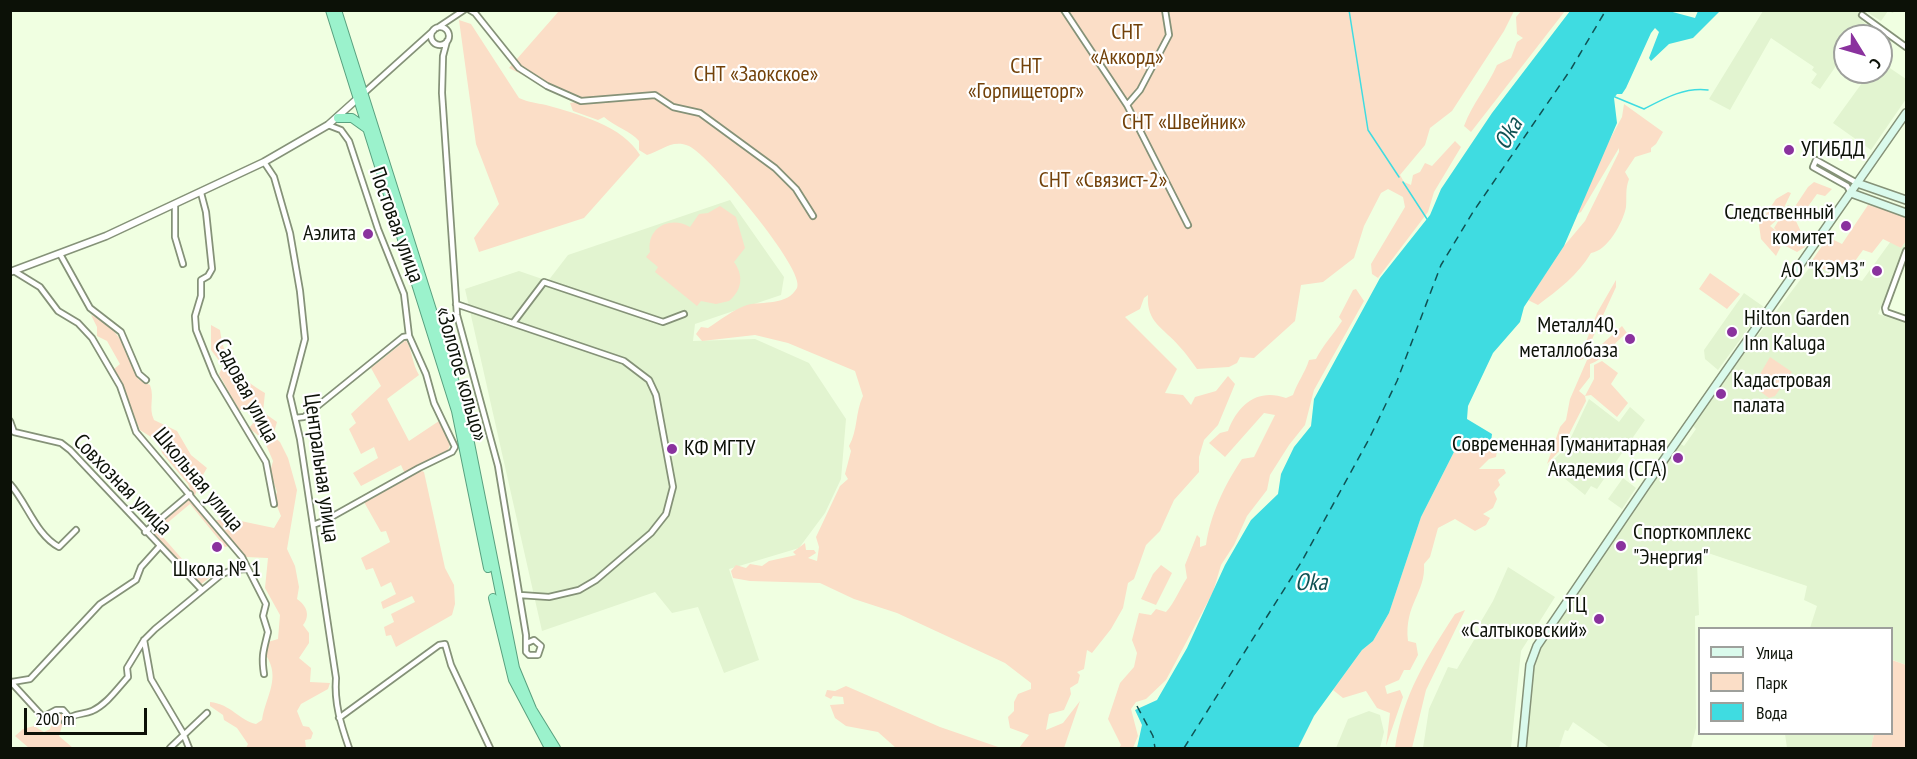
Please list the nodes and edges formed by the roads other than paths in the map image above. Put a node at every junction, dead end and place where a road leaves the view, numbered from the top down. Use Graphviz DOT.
graph roads {
  1 [pos="330,10"];
  2 [pos="337,10"];
  3 [pos="464,10"];
  4 [pos="470,10"];
  5 [pos="1064,10"];
  6 [pos="1165,10"];
  7 [pos="1862,15"];
  8 [pos="451,17"];
  9 [pos="435,29"];
  10 [pos="447,30"];
  11 [pos="447,41"];
  12 [pos="436,43"];
  13 [pos="421,44"];
  14 [pos="1906,46"];
  15 [pos="443,56"];
  16 [pos="364,93"];
  17 [pos="357,99"];
  18 [pos="1128,105"];
  19 [pos="1906,113"];
  20 [pos="338,118"];
  21 [pos="327,125"];
  22 [pos="366,128"];
  23 [pos="264,162"];
  24 [pos="1857,183"];
  25 [pos="201,193"];
  26 [pos="1851,193"];
  27 [pos="1906,200"];
  28 [pos="175,206"];
  29 [pos="1906,213"];
  30 [pos="813,216"];
  31 [pos="1188,225"];
  32 [pos="1906,251"];
  33 [pos="60,254"];
  34 [pos="183,264"];
  35 [pos="12,272"];
  36 [pos="456,304"];
  37 [pos="684,314"];
  38 [pos="1906,319"];
  39 [pos="513,323"];
  40 [pos="409,336"];
  41 [pos="146,380"];
  42 [pos="295,418"];
  43 [pos="10,421"];
  44 [pos="14,432"];
  45 [pos="10,438"];
  46 [pos="10,484"];
  47 [pos="190,494"];
  48 [pos="274,504"];
  49 [pos="312,525"];
  50 [pos="76,530"];
  51 [pos="145,532"];
  52 [pos="159,547"];
  53 [pos="247,569"];
  54 [pos="202,590"];
  55 [pos="520,595"];
  56 [pos="526,635"];
  57 [pos="144,640"];
  58 [pos="534,640"];
  59 [pos="527,643"];
  60 [pos="264,674"];
  61 [pos="11,682"];
  62 [pos="207,713"];
  63 [pos="69,717"];
  64 [pos="339,718"];
  65 [pos="65,722"];
  66 [pos="183,733"];
  67 [pos="170,748"];
  68 [pos="189,748"];
  69 [pos="349,748"];
  70 [pos="490,748"];
  71 [pos="549,748"];
  72 [pos="556,748"];
  73 [pos="1522,748"];
  1 -- 17 [label="highway, «Золотое кольцо»"];
  2 -- 16 [label="highway, «Золотое кольцо»"];
  3 -- 8 [label="street"];
  4 -- 30 [label="street"];
  5 -- 18 [label="street"];
  6 -- 18 [label="street"];
  7 -- 14 [label="street"];
  8 -- 9 [label="street"];
  8 -- 10 [label="street"];
  9 -- 10 [label="street"];
  9 -- 12 [label="street"];
  9 -- 13 [label="street"];
  10 -- 11 [label="street"];
  11 -- 12 [label="street"];
  11 -- 15 [label="street"];
  12 -- 13 [label="street"];
  12 -- 15 [label="street"];
  13 -- 16 [label="street"];
  15 -- 36 [label="street"];
  16 -- 17 [label="highway"];
  16 -- 72 [label="highway, «Золотое кольцо»"];
  17 -- 20 [label="street"];
  17 -- 22 [label="highway, «Золотое кольцо»"];
  18 -- 31 [label="street"];
  19 -- 24 [label="main road"];
  20 -- 21 [label="street"];
  20 -- 22 [label="highway"];
  21 -- 23 [label="street"];
  21 -- 40 [label="street, Постовая улица"];
  22 -- 71 [label="highway, «Золотое кольцо»"];
  23 -- 25 [label="street"];
  23 -- 42 [label="street, Центральная улица"];
  24 -- 26 [label="main road"];
  24 -- 26 [label="street"];
  24 -- 27 [label="main road"];
  25 -- 28 [label="street"];
  25 -- 48 [label="street, Садовая улица"];
  26 -- 29 [label="main road"];
  26 -- 73 [label="main road"];
  28 -- 33 [label="street"];
  28 -- 34 [label="street"];
  32 -- 38 [label="street"];
  33 -- 35 [label="street"];
  33 -- 41 [label="street"];
  35 -- 47 [label="street, Школьная улица"];
  36 -- 39 [label="street"];
  36 -- 55 [label="street"];
  37 -- 39 [label="street"];
  39 -- 55 [label="street"];
  40 -- 42 [label="street"];
  40 -- 49 [label="street, Постовая улица"];
  42 -- 49 [label="street, Центральная улица"];
  43 -- 44 [label="street"];
  44 -- 45 [label="street"];
  44 -- 51 [label="street, Совхозная улица"];
  46 -- 50 [label="street"];
  47 -- 51 [label="street"];
  47 -- 53 [label="street, Школьная улица"];
  49 -- 64 [label="street, Центральная улица"];
  51 -- 52 [label="street, Совхозная улица"];
  52 -- 54 [label="street, Совхозная улица"];
  52 -- 61 [label="street"];
  53 -- 54 [label="street"];
  53 -- 60 [label="street, Школьная улица"];
  54 -- 57 [label="street"];
  55 -- 56 [label="street"];
  56 -- 58 [label="street"];
  56 -- 59 [label="street"];
  57 -- 63 [label="street"];
  57 -- 66 [label="street"];
  58 -- 59 [label="street"];
  58 -- 59 [label="street"];
  61 -- 63 [label="street"];
  62 -- 66 [label="street"];
  63 -- 65 [label="street"];
  64 -- 69 [label="street, Центральная улица"];
  64 -- 70 [label="street"];
  66 -- 67 [label="street"];
  66 -- 68 [label="street"];
}
